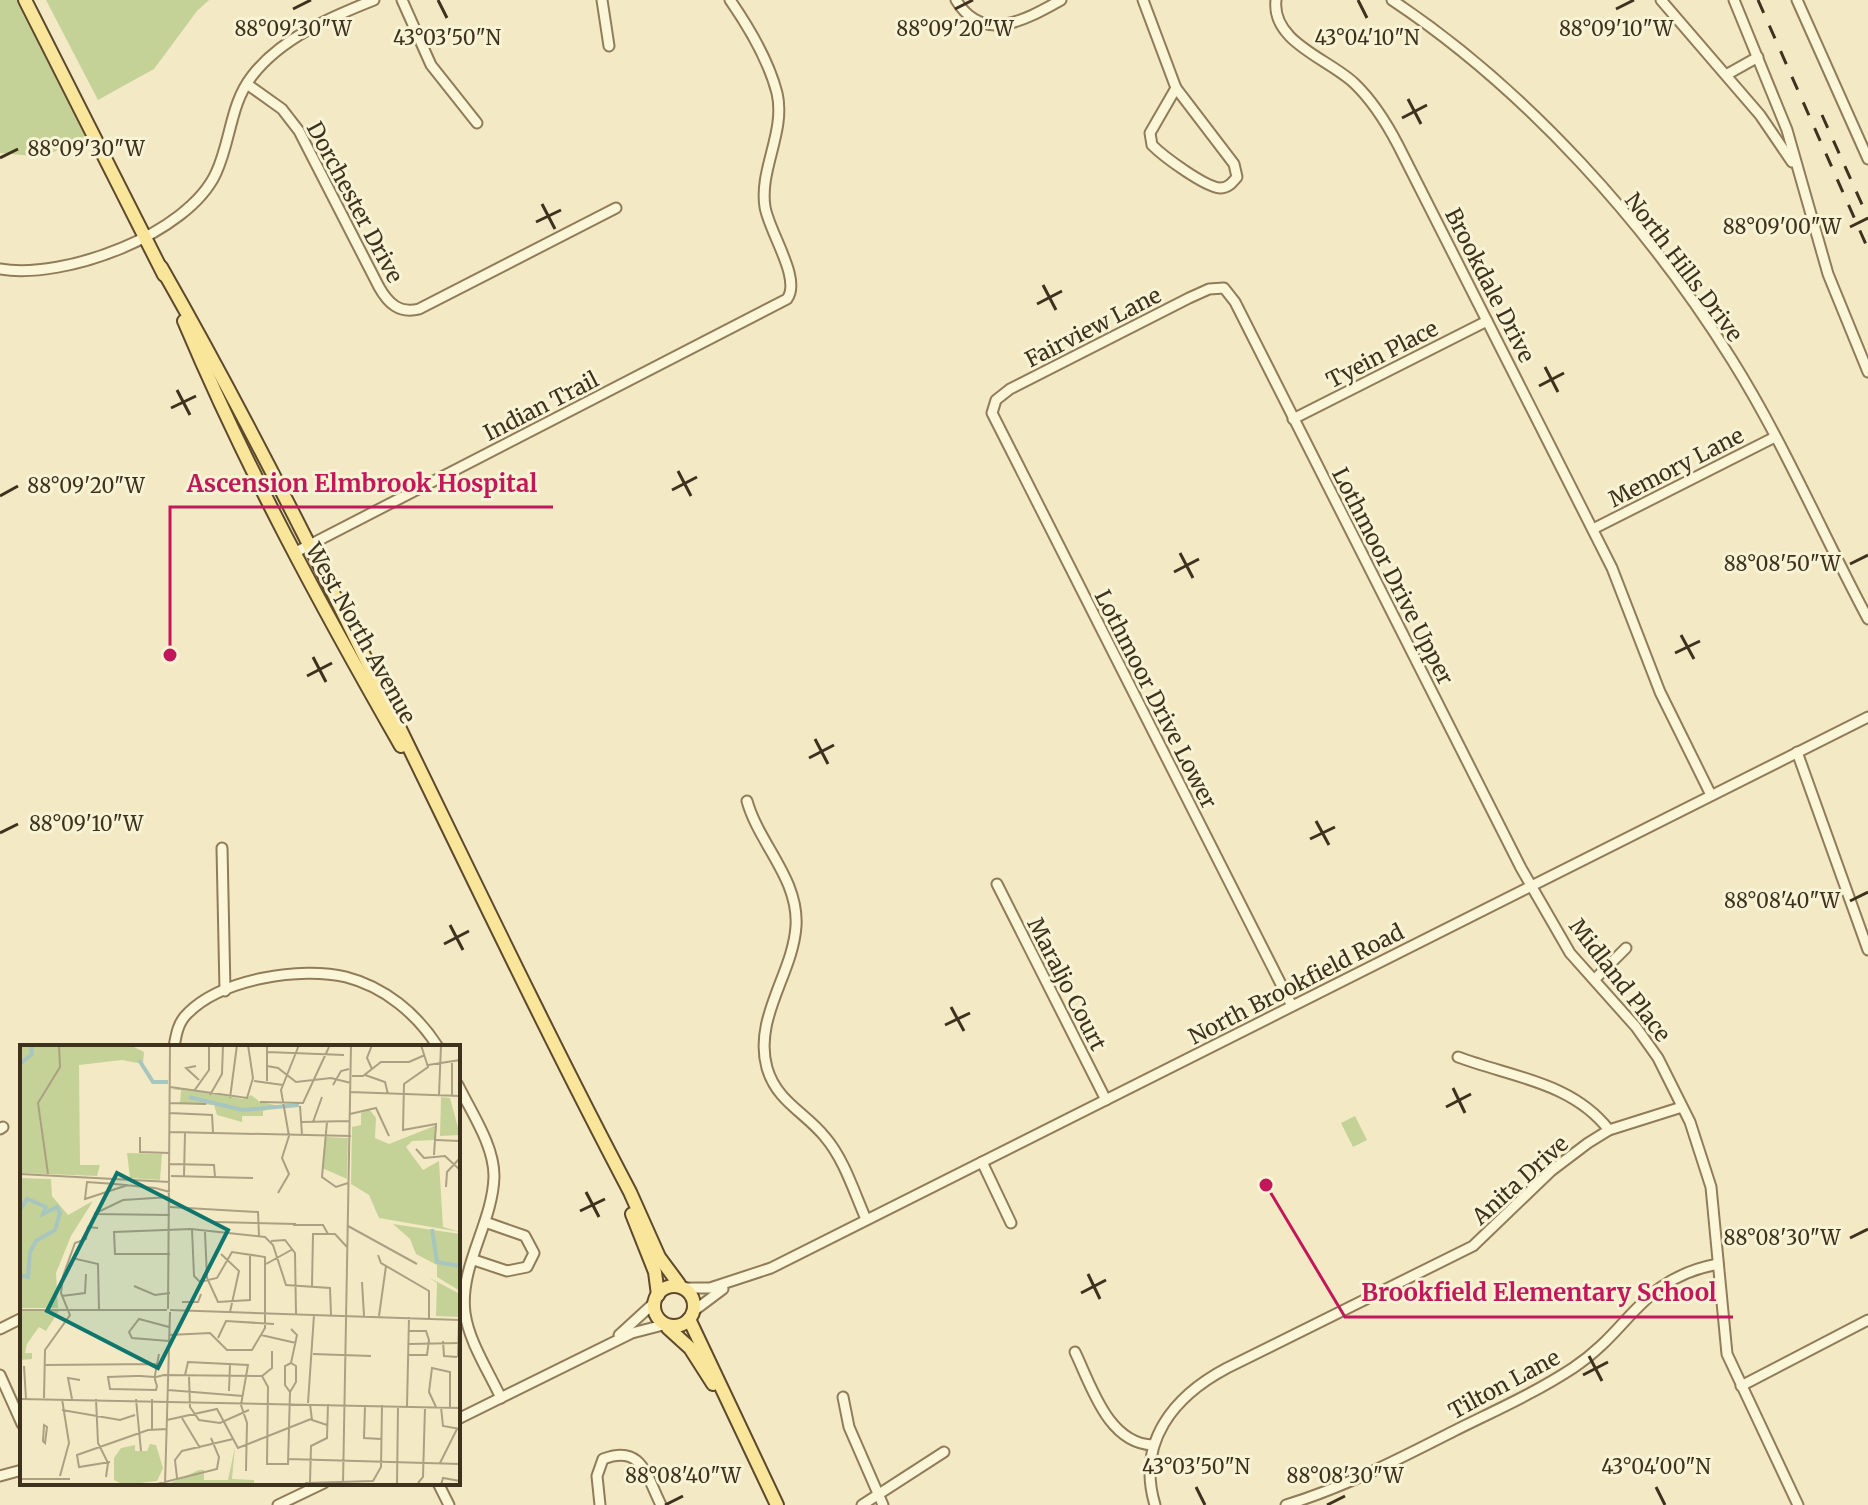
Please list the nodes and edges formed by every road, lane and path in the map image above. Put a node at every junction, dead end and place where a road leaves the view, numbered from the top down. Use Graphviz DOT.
graph roads {
  1 [pos="25,0"];
  2 [pos="374,0"];
  3 [pos="402,0"];
  4 [pos="602,0"];
  5 [pos="730,0"];
  6 [pos="956,0"];
  7 [pos="1061,0"];
  8 [pos="1143,0"];
  9 [pos="1276,0"];
  10 [pos="1392,0"];
  11 [pos="1661,0"];
  12 [pos="1734,0"];
  13 [pos="1797,0"];
  14 [pos="609,46"];
  15 [pos="1758,57"];
  16 [pos="1726,75"];
  17 [pos="247,84"];
  18 [pos="1176,88"];
  19 [pos="477,123"];
  20 [pos="1868,159"];
  21 [pos="1802,180"];
  22 [pos="616,208"];
  23 [pos="145,234"];
  24 [pos="161,267"];
  25 [pos="0,269"];
  26 [pos="1217,287"];
  27 [pos="1487,321"];
  28 [pos="1868,372"];
  29 [pos="993,407"];
  30 [pos="1293,419"];
  31 [pos="1775,437"];
  32 [pos="1593,529"];
  33 [pos="308,546"];
  34 [pos="294,553"];
  35 [pos="1868,619"];
  36 [pos="1868,717"];
  37 [pos="1797,752"];
  38 [pos="1711,795"];
  39 [pos="433,796"];
  40 [pos="747,801"];
  41 [pos="222,848"];
  42 [pos="997,884"];
  43 [pos="1532,887"];
  44 [pos="1626,948"];
  45 [pos="1868,950"];
  46 [pos="1595,979"];
  47 [pos="225,991"];
  48 [pos="1292,1006"];
  49 [pos="174,1045"];
  50 [pos="436,1045"];
  51 [pos="1458,1057"];
  52 [pos="460,1089"];
  53 [pos="1106,1100"];
  54 [pos="1682,1107"];
  55 [pos="1609,1130"];
  56 [pos="982,1162"];
  57 [pos="618,1169"];
  58 [pos="866,1219"];
  59 [pos="485,1222"];
  60 [pos="1011,1223"];
  61 [pos="474,1260"];
  62 [pos="1718,1264"];
  63 [pos="739,1280"];
  64 [pos="682,1286"];
  65 [pos="657,1298"];
  66 [pos="690,1316"];
  67 [pos="20,1319"];
  68 [pos="1868,1320"];
  69 [pos="665,1326"];
  70 [pos="0,1329"];
  71 [pos="604,1347"];
  72 [pos="1075,1352"];
  73 [pos="0,1375"];
  74 [pos="1741,1386"];
  75 [pos="843,1397"];
  76 [pos="501,1398"];
  77 [pos="460,1418"];
  78 [pos="20,1420"];
  79 [pos="743,1434"];
  80 [pos="1153,1445"];
  81 [pos="944,1452"];
  82 [pos="20,1471"];
  83 [pos="0,1476"];
  84 [pos="320,1485"];
  85 [pos="439,1485"];
  86 [pos="881,1500"];
  87 [pos="278,1505"];
  88 [pos="449,1505"];
  89 [pos="600,1505"];
  90 [pos="661,1505"];
  91 [pos="777,1505"];
  92 [pos="862,1505"];
  93 [pos="1155,1505"];
  94 [pos="1286,1505"];
  95 [pos="1798,1505"];
  1 -- 23 [label="main road, West North Avenue"];
  2 -- 17 [label="street"];
  3 -- 19 [label="street"];
  4 -- 14 [label="street"];
  5 -- 33 [label="street, Indian Trail"];
  6 -- 7 [label="street"];
  8 -- 18 [label="street"];
  9 -- 27 [label="street, Brookdale Drive"];
  10 -- 31 [label="street, North Hills Drive"];
  11 -- 16 [label="street"];
  12 -- 15 [label="street"];
  13 -- 20 [label="street"];
  15 -- 16 [label="street"];
  15 -- 21 [label="street"];
  16 -- 21 [label="street"];
  17 -- 22 [label="street, Dorchester Drive"];
  17 -- 23 [label="street"];
  18 -- 18 [label="street"];
  21 -- 28 [label="street"];
  23 -- 24 [label="main road, West North Avenue"];
  23 -- 25 [label="street"];
  24 -- 33 [label="main road, West North Avenue"];
  24 -- 34 [label="main road, West North Avenue"];
  26 -- 29 [label="street, Fairview Lane"];
  26 -- 30 [label="street, Lothmoor Drive Upper"];
  27 -- 30 [label="street, Tyein Place"];
  27 -- 32 [label="street, Brookdale Drive"];
  29 -- 48 [label="street, Lothmoor Drive Lower"];
  30 -- 43 [label="street, Lothmoor Drive Upper"];
  31 -- 32 [label="street, Memory Lane"];
  31 -- 35 [label="street, North Hills Drive"];
  32 -- 38 [label="street, Brookdale Drive"];
  33 -- 34 [label="street, Indian Trail"];
  33 -- 39 [label="main road, West North Avenue"];
  34 -- 39 [label="main road, West North Avenue"];
  36 -- 37 [label="street, North Brookfield Road"];
  37 -- 38 [label="street, North Brookfield Road"];
  37 -- 45 [label="street"];
  38 -- 43 [label="street, North Brookfield Road"];
  39 -- 57 [label="main road, West North Avenue"];
  40 -- 58 [label="street"];
  41 -- 47 [label="street"];
  42 -- 53 [label="street, Maraljo Court"];
  43 -- 46 [label="street, Midland Place"];
  43 -- 48 [label="street, North Brookfield Road"];
  44 -- 46 [label="street"];
  46 -- 54 [label="street, Midland Place"];
  47 -- 49 [label="street"];
  47 -- 50 [label="street"];
  48 -- 53 [label="street, North Brookfield Road"];
  51 -- 55 [label="street"];
  52 -- 59 [label="street"];
  53 -- 56 [label="street, North Brookfield Road"];
  54 -- 55 [label="street, Anita Drive"];
  54 -- 62 [label="street, Midland Place"];
  55 -- 80 [label="street, Anita Drive"];
  56 -- 58 [label="street, North Brookfield Road"];
  56 -- 60 [label="street"];
  57 -- 64 [label="main road, West North Avenue"];
  57 -- 65 [label="main road, West North Avenue"];
  58 -- 63 [label="street, North Brookfield Road"];
  59 -- 61 [label="street"];
  59 -- 61 [label="street"];
  61 -- 76 [label="street"];
  62 -- 74 [label="street, Midland Place"];
  62 -- 94 [label="street, Tilton Lane"];
  63 -- 64 [label="street, North Brookfield Road"];
  63 -- 66 [label="street, North Brookfield Road"];
  64 -- 65 [label="main road"];
  64 -- 66 [label="main road"];
  65 -- 69 [label="main road"];
  65 -- 71 [label="street"];
  66 -- 69 [label="main road"];
  66 -- 79 [label="main road"];
  67 -- 70 [label="street"];
  68 -- 74 [label="street"];
  69 -- 71 [label="street"];
  69 -- 79 [label="main road"];
  71 -- 76 [label="street"];
  72 -- 80 [label="street"];
  73 -- 78 [label="street"];
  74 -- 95 [label="street, Midland Place"];
  75 -- 86 [label="street"];
  76 -- 77 [label="street"];
  79 -- 91 [label="main road"];
  80 -- 93 [label="street, Anita Drive"];
  81 -- 86 [label="street"];
  82 -- 83 [label="street"];
  84 -- 87 [label="street"];
  85 -- 88 [label="street"];
  86 -- 92 [label="street"];
  89 -- 90 [label="street"];
}
